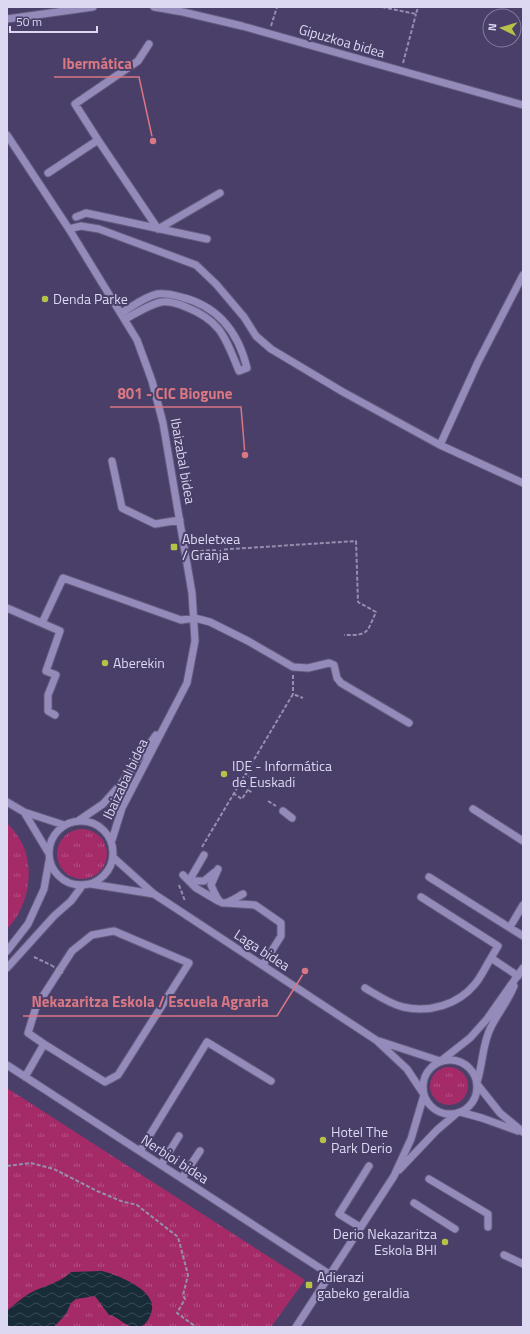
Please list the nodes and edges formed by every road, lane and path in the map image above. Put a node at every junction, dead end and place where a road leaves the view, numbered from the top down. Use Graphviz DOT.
graph roads {
  1 [pos="93,7"];
  2 [pos="154,7"];
  3 [pos="382,7"];
  4 [pos="418,7"];
  5 [pos="416,14"];
  6 [pos="7,19"];
  7 [pos="149,44"];
  8 [pos="401,71"];
  9 [pos="523,105"];
  10 [pos="7,134"];
  11 [pos="98,140"];
  12 [pos="48,172"];
  13 [pos="220,193"];
  14 [pos="76,217"];
  15 [pos="69,229"];
  16 [pos="158,229"];
  17 [pos="207,239"];
  18 [pos="523,275"];
  19 [pos="123,316"];
  20 [pos="440,445"];
  21 [pos="112,462"];
  22 [pos="523,483"];
  23 [pos="180,520"];
  24 [pos="200,551"];
  25 [pos="7,608"];
  26 [pos="195,618"];
  27 [pos="42,623"];
  28 [pos="344,635"];
  29 [pos="292,673"];
  30 [pos="293,694"];
  31 [pos="303,698"];
  32 [pos="175,708"];
  33 [pos="55,715"];
  34 [pos="409,723"];
  35 [pos="246,774"];
  36 [pos="248,790"];
  37 [pos="233,793"];
  38 [pos="253,793"];
  39 [pos="7,802"];
  40 [pos="473,809"];
  41 [pos="283,811"];
  42 [pos="24,812"];
  43 [pos="292,818"];
  44 [pos="77,821"];
  45 [pos="64,826"];
  46 [pos="112,840"];
  47 [pos="523,841"];
  48 [pos="48,852"];
  49 [pos="202,854"];
  50 [pos="114,858"];
  51 [pos="49,860"];
  52 [pos="183,875"];
  53 [pos="429,877"];
  54 [pos="190,881"];
  55 [pos="91,884"];
  56 [pos="179,884"];
  57 [pos="82,886"];
  58 [pos="154,894"];
  59 [pos="243,894"];
  60 [pos="421,898"];
  61 [pos="185,901"];
  62 [pos="218,901"];
  63 [pos="226,903"];
  64 [pos="523,905"];
  65 [pos="510,927"];
  66 [pos="523,936"];
  67 [pos="7,951"];
  68 [pos="34,957"];
  69 [pos="491,958"];
  70 [pos="10,961"];
  71 [pos="263,966"];
  72 [pos="7,968"];
  73 [pos="523,968"];
  74 [pos="63,973"];
  75 [pos="518,976"];
  76 [pos="365,988"];
  77 [pos="376,1040"];
  78 [pos="44,1044"];
  79 [pos="441,1061"];
  80 [pos="7,1065"];
  81 [pos="25,1077"];
  82 [pos="271,1081"];
  83 [pos="477,1083"];
  84 [pos="424,1094"];
  85 [pos="458,1113"];
  86 [pos="523,1133"];
  87 [pos="178,1136"];
  88 [pos="140,1151"];
  89 [pos="200,1151"];
  90 [pos="161,1165"];
  91 [pos="7,1166"];
  92 [pos="369,1166"];
  93 [pos="394,1176"];
  94 [pos="182,1178"];
  95 [pos="429,1179"];
  96 [pos="414,1203"];
  97 [pos="360,1227"];
  98 [pos="488,1227"];
  99 [pos="456,1229"];
  100 [pos="504,1254"];
  101 [pos="523,1264"];
  102 [pos="329,1274"];
  103 [pos="196,1327"];
  104 [pos="296,1327"];
  1 -- 6 [label="street"];
  2 -- 8 [label="street, Gipuzkoa bidea"];
  3 -- 5 [label="path"];
  4 -- 5 [label="path"];
  5 -- 8 [label="path"];
  7 -- 11 [label="street"];
  8 -- 9 [label="street, Gipuzkoa bidea"];
  10 -- 15 [label="street, Ibaizabal bidea"];
  11 -- 12 [label="street"];
  11 -- 16 [label="street"];
  13 -- 16 [label="street"];
  14 -- 16 [label="street"];
  15 -- 19 [label="street, Ibaizabal bidea"];
  15 -- 20 [label="street"];
  16 -- 17 [label="street"];
  18 -- 20 [label="street"];
  19 -- 19 [label="street"];
  19 -- 23 [label="street, Ibaizabal bidea"];
  20 -- 22 [label="street"];
  21 -- 23 [label="street"];
  23 -- 26 [label="street, Ibaizabal bidea"];
  24 -- 28 [label="path"];
  25 -- 27 [label="street"];
  26 -- 27 [label="street"];
  26 -- 32 [label="street, Ibaizabal bidea"];
  26 -- 34 [label="street"];
  27 -- 33 [label="street"];
  29 -- 30 [label="path"];
  30 -- 31 [label="path"];
  30 -- 35 [label="path"];
  32 -- 44 [label="street, Ibaizabal bidea"];
  32 -- 46 [label="street, Ibaizabal bidea"];
  35 -- 36 [label="path"];
  35 -- 37 [label="path"];
  36 -- 37 [label="path"];
  36 -- 38 [label="path"];
  37 -- 49 [label="path"];
  39 -- 42 [label="street"];
  40 -- 47 [label="street"];
  41 -- 43 [label="street"];
  42 -- 45 [label="street"];
  42 -- 48 [label="street"];
  44 -- 45 [label="street"];
  44 -- 46 [label="street"];
  45 -- 48 [label="street"];
  46 -- 50 [label="street"];
  48 -- 51 [label="street"];
  49 -- 54 [label="street"];
  50 -- 55 [label="street"];
  50 -- 58 [label="street, Laga bidea"];
  51 -- 57 [label="street"];
  51 -- 67 [label="street"];
  52 -- 54 [label="street"];
  53 -- 65 [label="street"];
  54 -- 62 [label="street"];
  54 -- 62 [label="street"];
  55 -- 57 [label="street"];
  55 -- 58 [label="street, Laga bidea"];
  56 -- 61 [label="path"];
  57 -- 70 [label="street"];
  58 -- 71 [label="street, Laga bidea"];
  59 -- 63 [label="street"];
  60 -- 69 [label="street"];
  62 -- 63 [label="street"];
  63 -- 71 [label="street"];
  64 -- 65 [label="street"];
  65 -- 66 [label="street"];
  68 -- 74 [label="path, bridge"];
  69 -- 75 [label="street"];
  69 -- 76 [label="street"];
  70 -- 72 [label="street"];
  71 -- 77 [label="street, Laga bidea"];
  73 -- 75 [label="street"];
  75 -- 79 [label="street"];
  75 -- 83 [label="street"];
  77 -- 79 [label="street, Laga bidea"];
  77 -- 84 [label="street, Laga bidea"];
  78 -- 78 [label="street"];
  78 -- 81 [label="street"];
  79 -- 83 [label="street"];
  79 -- 84 [label="street"];
  80 -- 81 [label="street, Nerbioi bidea"];
  81 -- 88 [label="street, Nerbioi bidea"];
  82 -- 88 [label="street"];
  83 -- 85 [label="street"];
  83 -- 86 [label="street"];
  84 -- 85 [label="street"];
  84 -- 93 [label="street"];
  85 -- 86 [label="street"];
  85 -- 93 [label="street"];
  87 -- 90 [label="street"];
  88 -- 90 [label="street, Nerbioi bidea"];
  89 -- 94 [label="street"];
  90 -- 94 [label="street, Nerbioi bidea"];
  91 -- 103 [label="path"];
  92 -- 97 [label="street"];
  93 -- 97 [label="street"];
  94 -- 102 [label="street, Nerbioi bidea"];
  95 -- 98 [label="street"];
  96 -- 99 [label="street"];
  97 -- 102 [label="street"];
  100 -- 101 [label="street"];
  102 -- 104 [label="street"];
}
